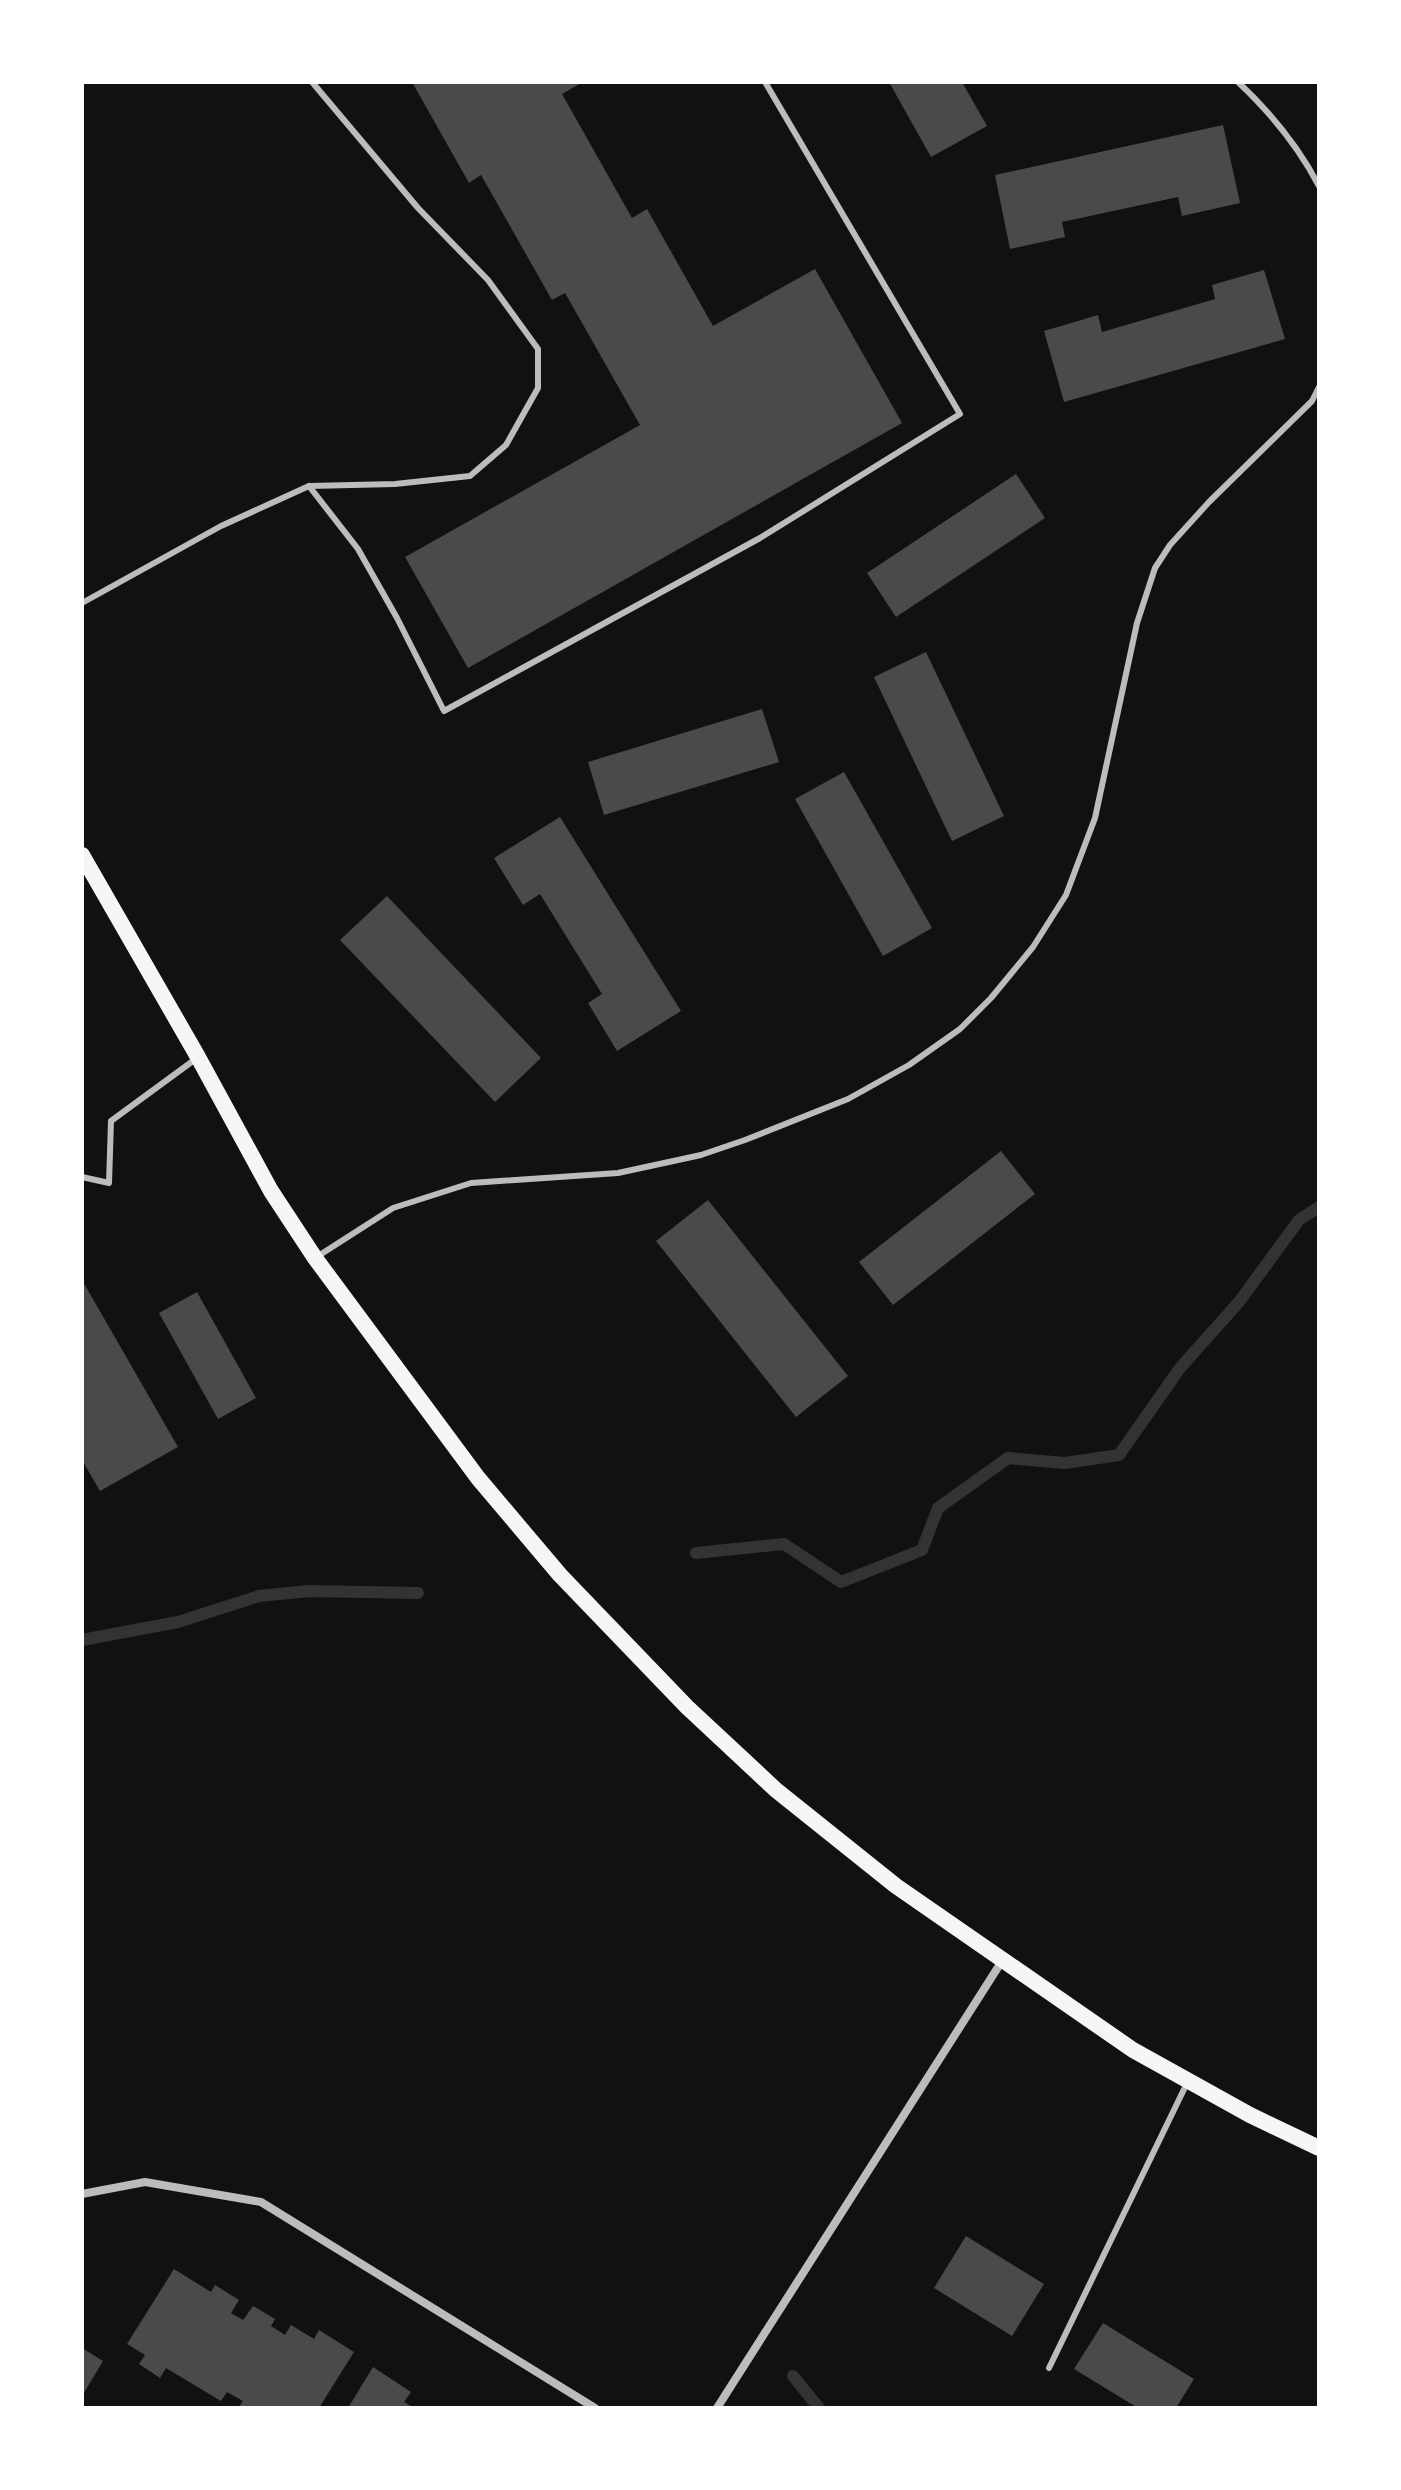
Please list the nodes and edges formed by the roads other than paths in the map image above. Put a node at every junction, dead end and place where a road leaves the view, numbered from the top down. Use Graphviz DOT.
graph roads {
  1 [pos="312,82"];
  2 [pos="765,82"];
  3 [pos="1238,82"];
  4 [pos="1319,186"];
  5 [pos="1319,387"];
  6 [pos="309,486"];
  7 [pos="82,603"];
  8 [pos="82,855"];
  9 [pos="198,1057"];
  10 [pos="82,1177"];
  11 [pos="315,1258"];
  12 [pos="1002,1961"];
  13 [pos="1188,2081"];
  14 [pos="1319,2148"];
  15 [pos="82,2194"];
  16 [pos="1049,2368"];
  17 [pos="595,2408"];
  18 [pos="717,2408"];
  1 -- 6 [label="lane"];
  2 -- 6 [label="lane"];
  3 -- 4 [label="lane"];
  5 -- 11 [label="lane"];
  6 -- 7 [label="lane"];
  8 -- 9 [label="main road"];
  9 -- 10 [label="lane"];
  9 -- 11 [label="main road"];
  11 -- 12 [label="main road"];
  12 -- 13 [label="main road"];
  12 -- 18 [label="street"];
  13 -- 14 [label="main road"];
  13 -- 16 [label="lane"];
  15 -- 17 [label="street"];
}
